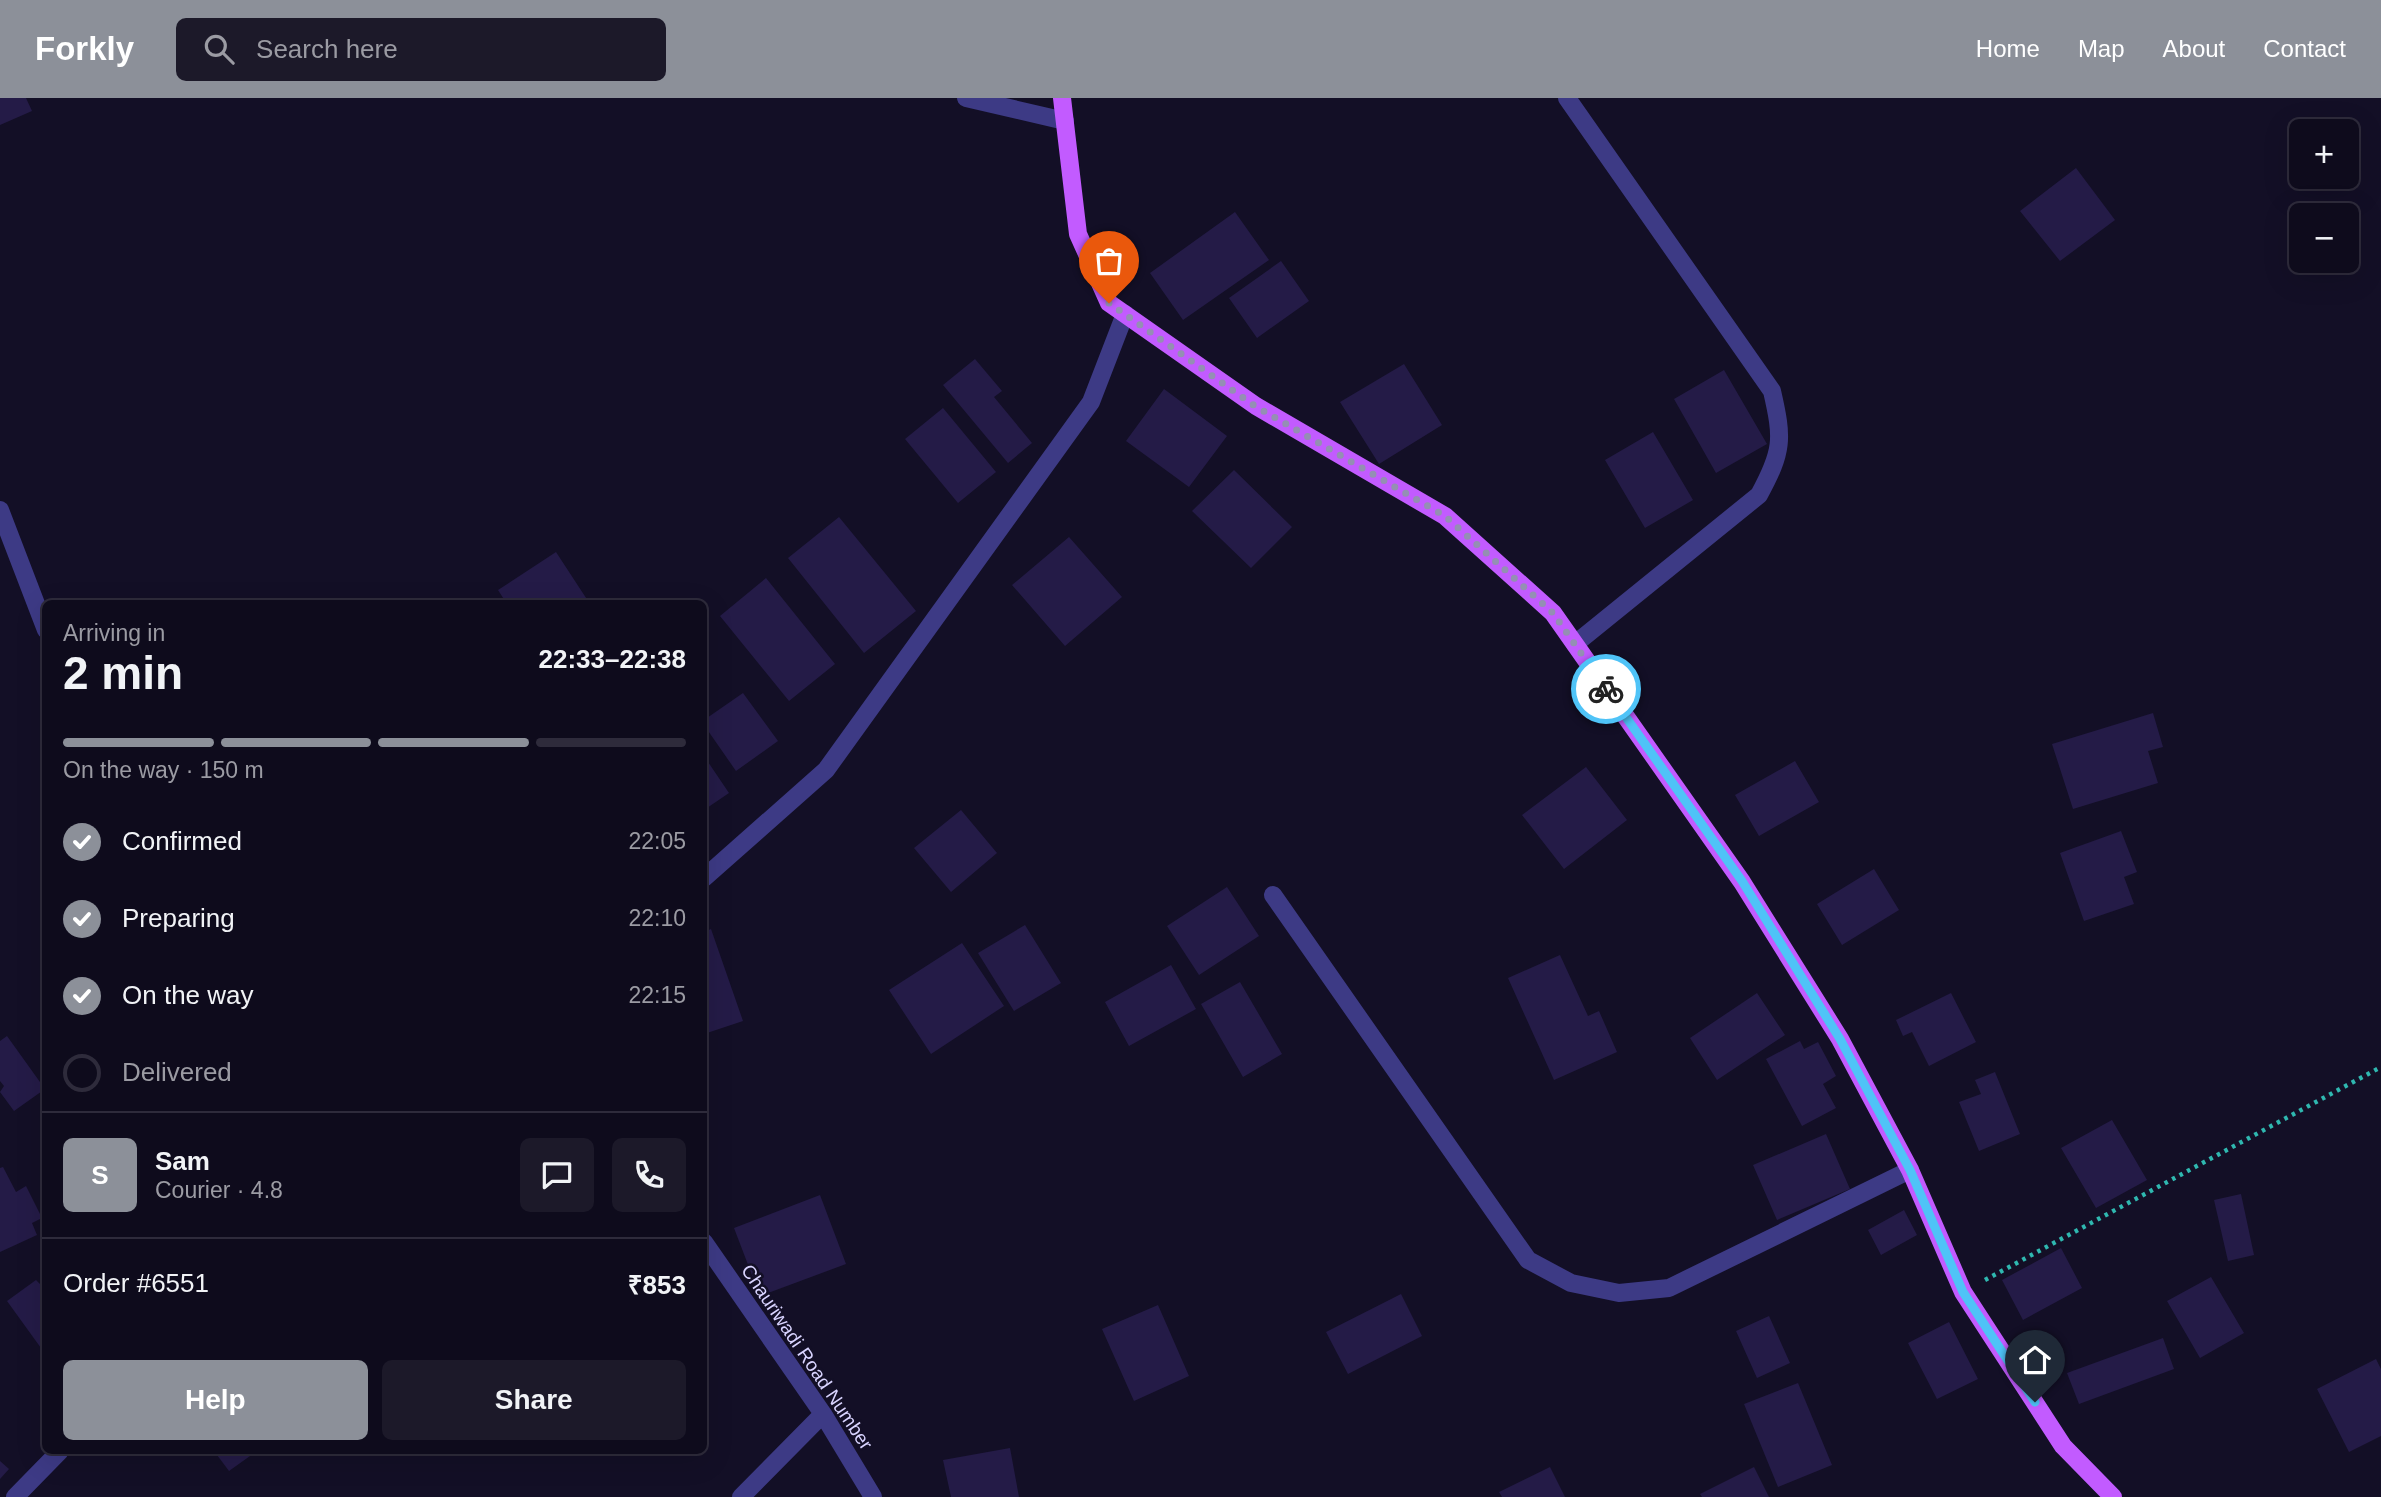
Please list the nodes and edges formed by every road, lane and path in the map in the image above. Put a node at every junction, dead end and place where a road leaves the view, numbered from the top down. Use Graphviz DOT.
graph roads {
  1 [pos="966,98"];
  2 [pos="1062,98"];
  3 [pos="1567,98"];
  4 [pos="1065,121"];
  5 [pos="1125,314"];
  6 [pos="0,510"];
  7 [pos="42,620"];
  8 [pos="1575,645"];
  9 [pos="707,875"];
  10 [pos="1273,895"];
  11 [pos="2381,1066"];
  12 [pos="1910,1170"];
  13 [pos="707,1246"];
  14 [pos="1963,1292"];
  15 [pos="823,1414"];
  16 [pos="57,1454"];
  17 [pos="15,1497"];
  18 [pos="741,1497"];
  19 [pos="873,1497"];
  20 [pos="2113,1497"];
  1 -- 4 [label="street"];
  2 -- 4 [label="main road"];
  3 -- 8 [label="street"];
  4 -- 5 [label="main road"];
  5 -- 8 [label="main road"];
  5 -- 9 [label="street"];
  6 -- 7 [label="street"];
  8 -- 12 [label="main road"];
  10 -- 12 [label="street"];
  11 -- 14 [label="path"];
  12 -- 14 [label="main road"];
  13 -- 15 [label="street, Chauriwadi Road Number"];
  14 -- 20 [label="main road"];
  15 -- 18 [label="street"];
  15 -- 19 [label="street, Chauriwadi Road Number"];
  16 -- 17 [label="street"];
}
